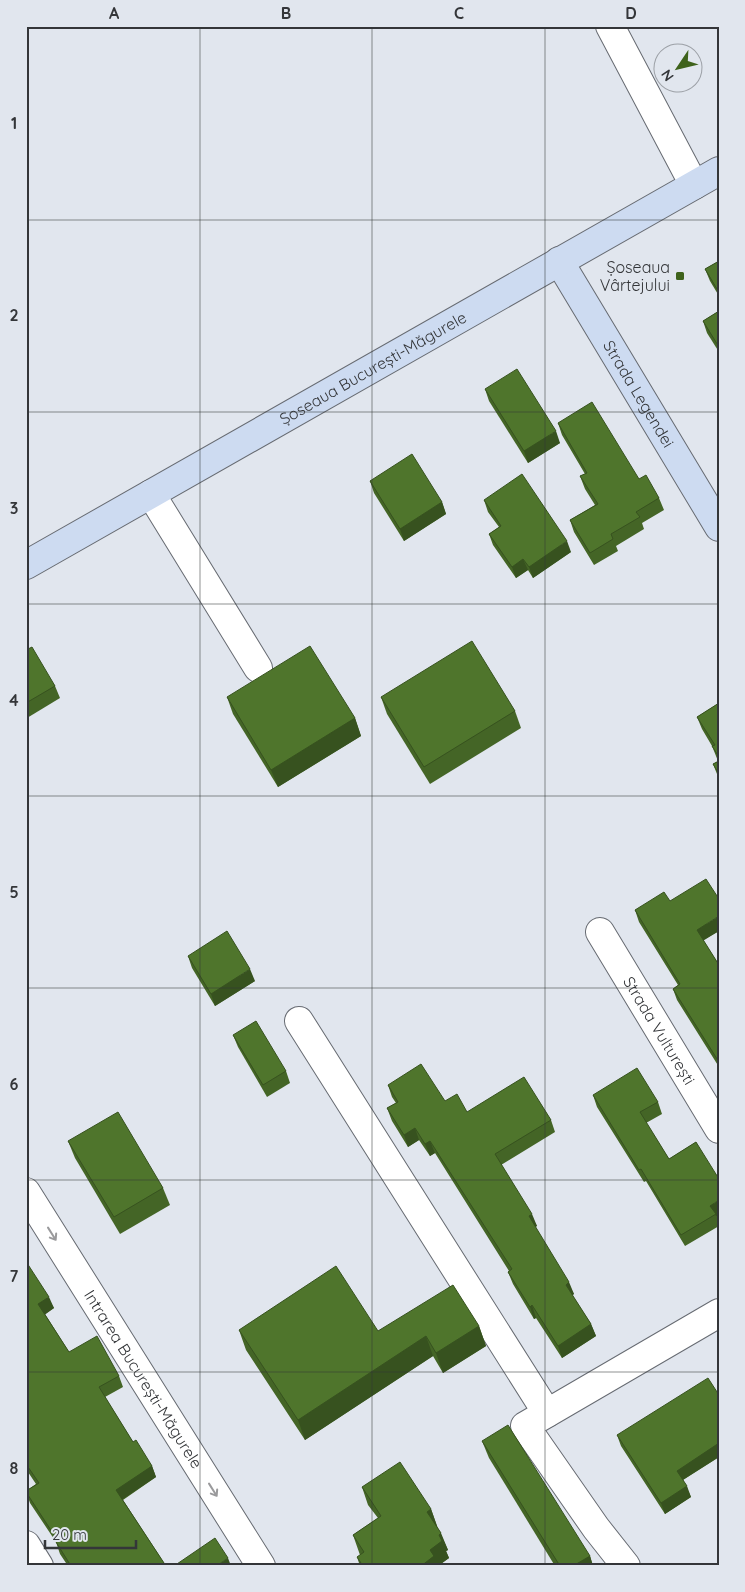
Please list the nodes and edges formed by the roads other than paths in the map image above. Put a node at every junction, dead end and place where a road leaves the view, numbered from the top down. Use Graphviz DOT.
graph roads {
  1 [pos="610,26"];
  2 [pos="719,171"];
  3 [pos="694,185"];
  4 [pos="560,261"];
  5 [pos="151,494"];
  6 [pos="719,528"];
  7 [pos="26,565"];
  8 [pos="258,668"];
  9 [pos="600,932"];
  10 [pos="299,1021"];
  11 [pos="719,1129"];
  12 [pos="26,1192"];
  13 [pos="719,1312"];
  14 [pos="536,1419"];
  15 [pos="26,1545"];
  16 [pos="39,1566"];
  17 [pos="261,1566"];
  18 [pos="626,1566"];
  1 -- 3 [label="street"];
  2 -- 3 [label="main road, Șoseaua București-Măgurele"];
  3 -- 4 [label="main road, Șoseaua București-Măgurele"];
  4 -- 5 [label="main road, Șoseaua București-Măgurele"];
  4 -- 6 [label="main road, Strada Legendei"];
  5 -- 7 [label="main road, Șoseaua București-Măgurele"];
  5 -- 8 [label="street"];
  9 -- 11 [label="street, Strada Vulturești"];
  10 -- 14 [label="street"];
  12 -- 17 [label="street, Intrarea București-Măgurele, one-way"];
  13 -- 14 [label="street"];
  14 -- 18 [label="street"];
  15 -- 16 [label="street"];
}
